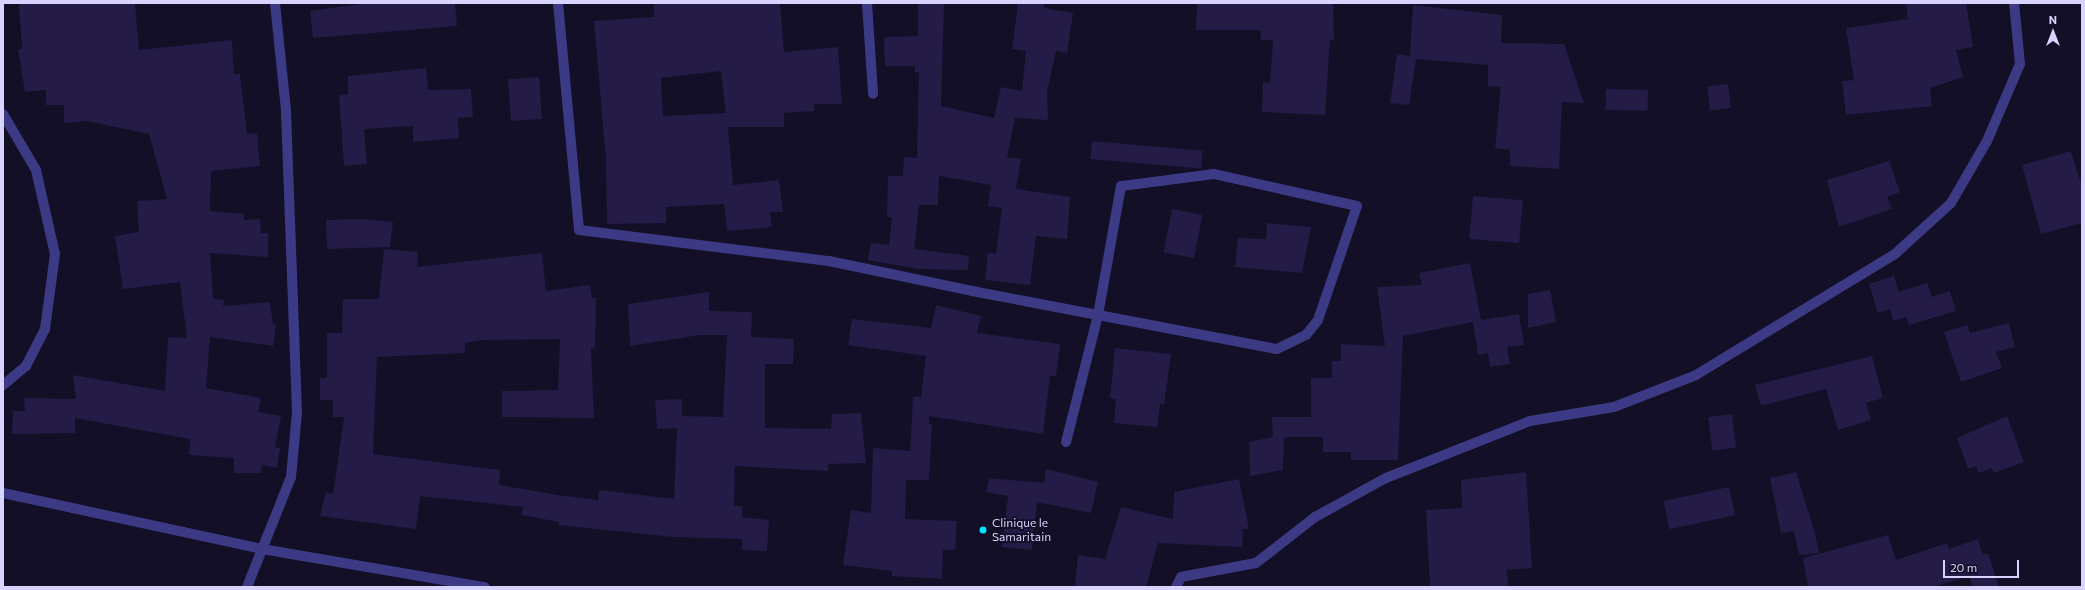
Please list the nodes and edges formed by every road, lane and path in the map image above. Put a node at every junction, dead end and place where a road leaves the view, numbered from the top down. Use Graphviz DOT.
graph roads {
  1 [pos="274,3"];
  2 [pos="558,3"];
  3 [pos="867,3"];
  4 [pos="2014,3"];
  5 [pos="873,94"];
  6 [pos="3,114"];
  7 [pos="1098,315"];
  8 [pos="3,385"];
  9 [pos="1066,442"];
  10 [pos="3,493"];
  11 [pos="262,549"];
  12 [pos="247,587"];
  13 [pos="485,587"];
  14 [pos="1176,587"];
  1 -- 11 [label="street"];
  2 -- 7 [label="street"];
  3 -- 5 [label="street"];
  4 -- 14 [label="street"];
  6 -- 8 [label="street"];
  7 -- 7 [label="street"];
  7 -- 9 [label="street"];
  10 -- 11 [label="street"];
  11 -- 12 [label="street"];
  11 -- 13 [label="street"];
}
